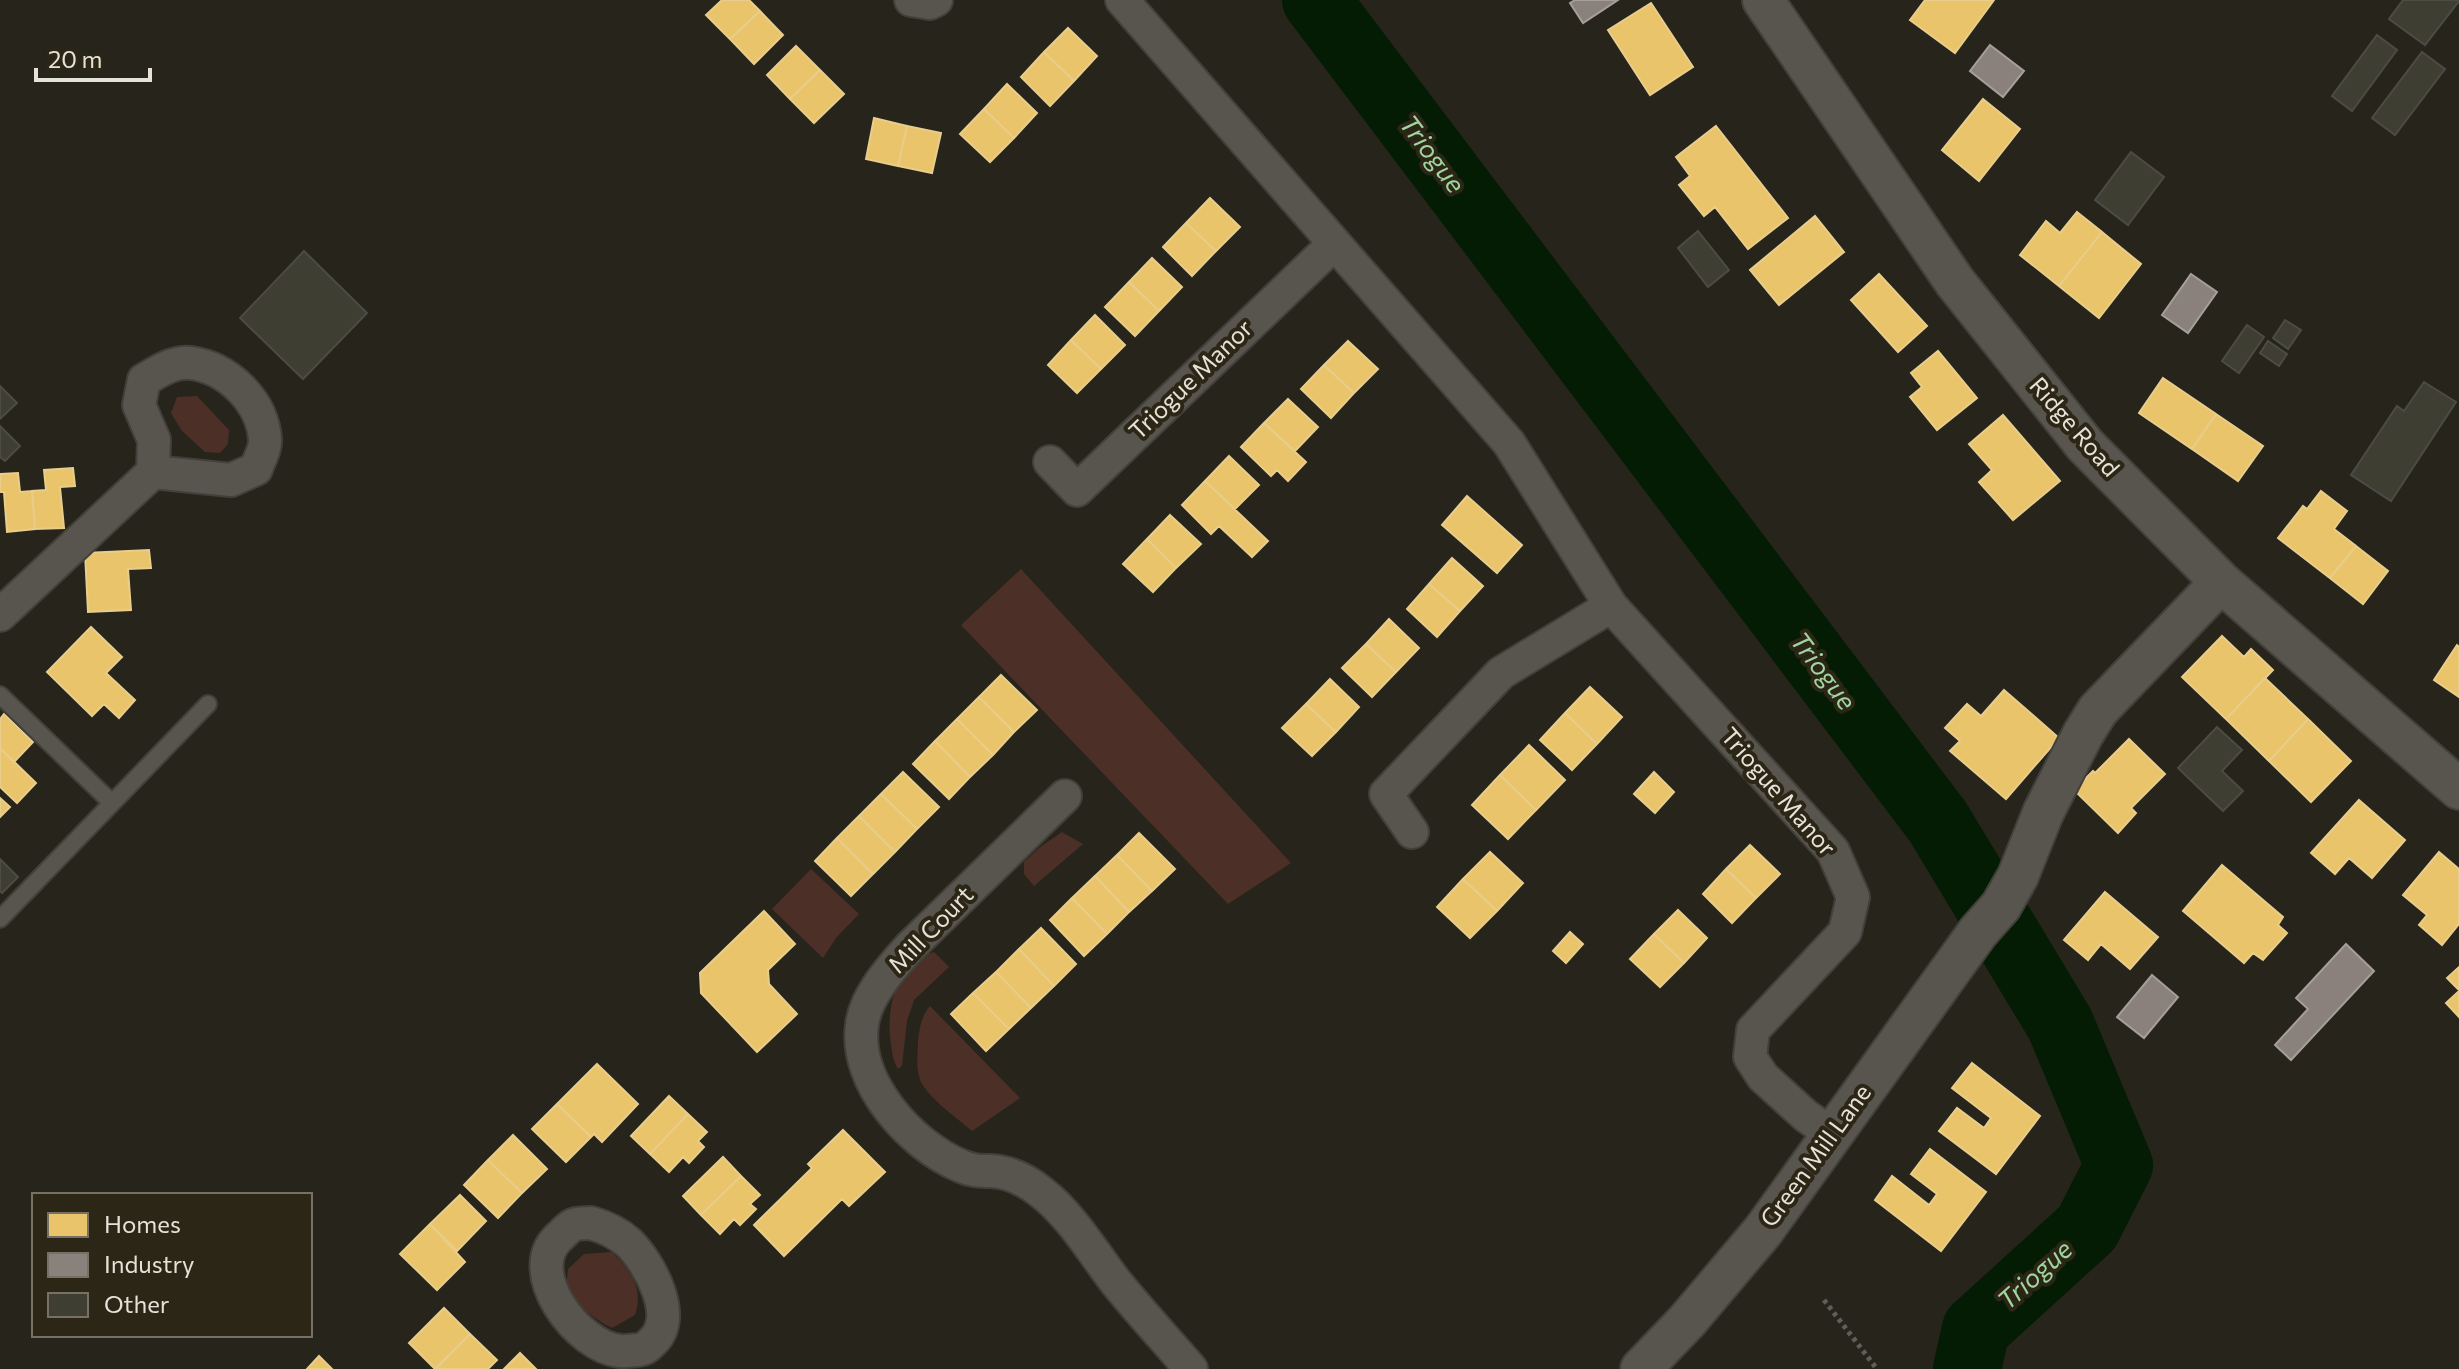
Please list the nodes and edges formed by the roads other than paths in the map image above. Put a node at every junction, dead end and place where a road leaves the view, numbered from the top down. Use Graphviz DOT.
graph roads {
  1 [pos="911,0"];
  2 [pos="936,0"];
  3 [pos="1122,0"];
  4 [pos="1763,0"];
  5 [pos="1334,244"];
  6 [pos="1050,462"];
  7 [pos="153,472"];
  8 [pos="2221,582"];
  9 [pos="1611,606"];
  10 [pos="0,615"];
  11 [pos="0,695"];
  12 [pos="208,704"];
  13 [pos="2459,789"];
  14 [pos="1065,796"];
  15 [pos="112,803"];
  16 [pos="1412,832"];
  17 [pos="0,919"];
  18 [pos="1832,1134"];
  19 [pos="1191,1369"];
  20 [pos="1641,1369"];
  1 -- 2 [label="street"];
  3 -- 5 [label="street, Triogue Manor"];
  4 -- 8 [label="street, Ridge Road"];
  5 -- 6 [label="street, Triogue Manor"];
  5 -- 9 [label="street, Triogue Manor"];
  7 -- 10 [label="street"];
  8 -- 13 [label="street, Ridge Road"];
  8 -- 18 [label="street, Green Mill Lane"];
  9 -- 16 [label="street"];
  9 -- 18 [label="street, Triogue Manor"];
  11 -- 15 [label="lane"];
  12 -- 15 [label="lane"];
  14 -- 19 [label="street, Mill Court"];
  15 -- 17 [label="lane"];
  18 -- 20 [label="street, Green Mill Lane"];
}
